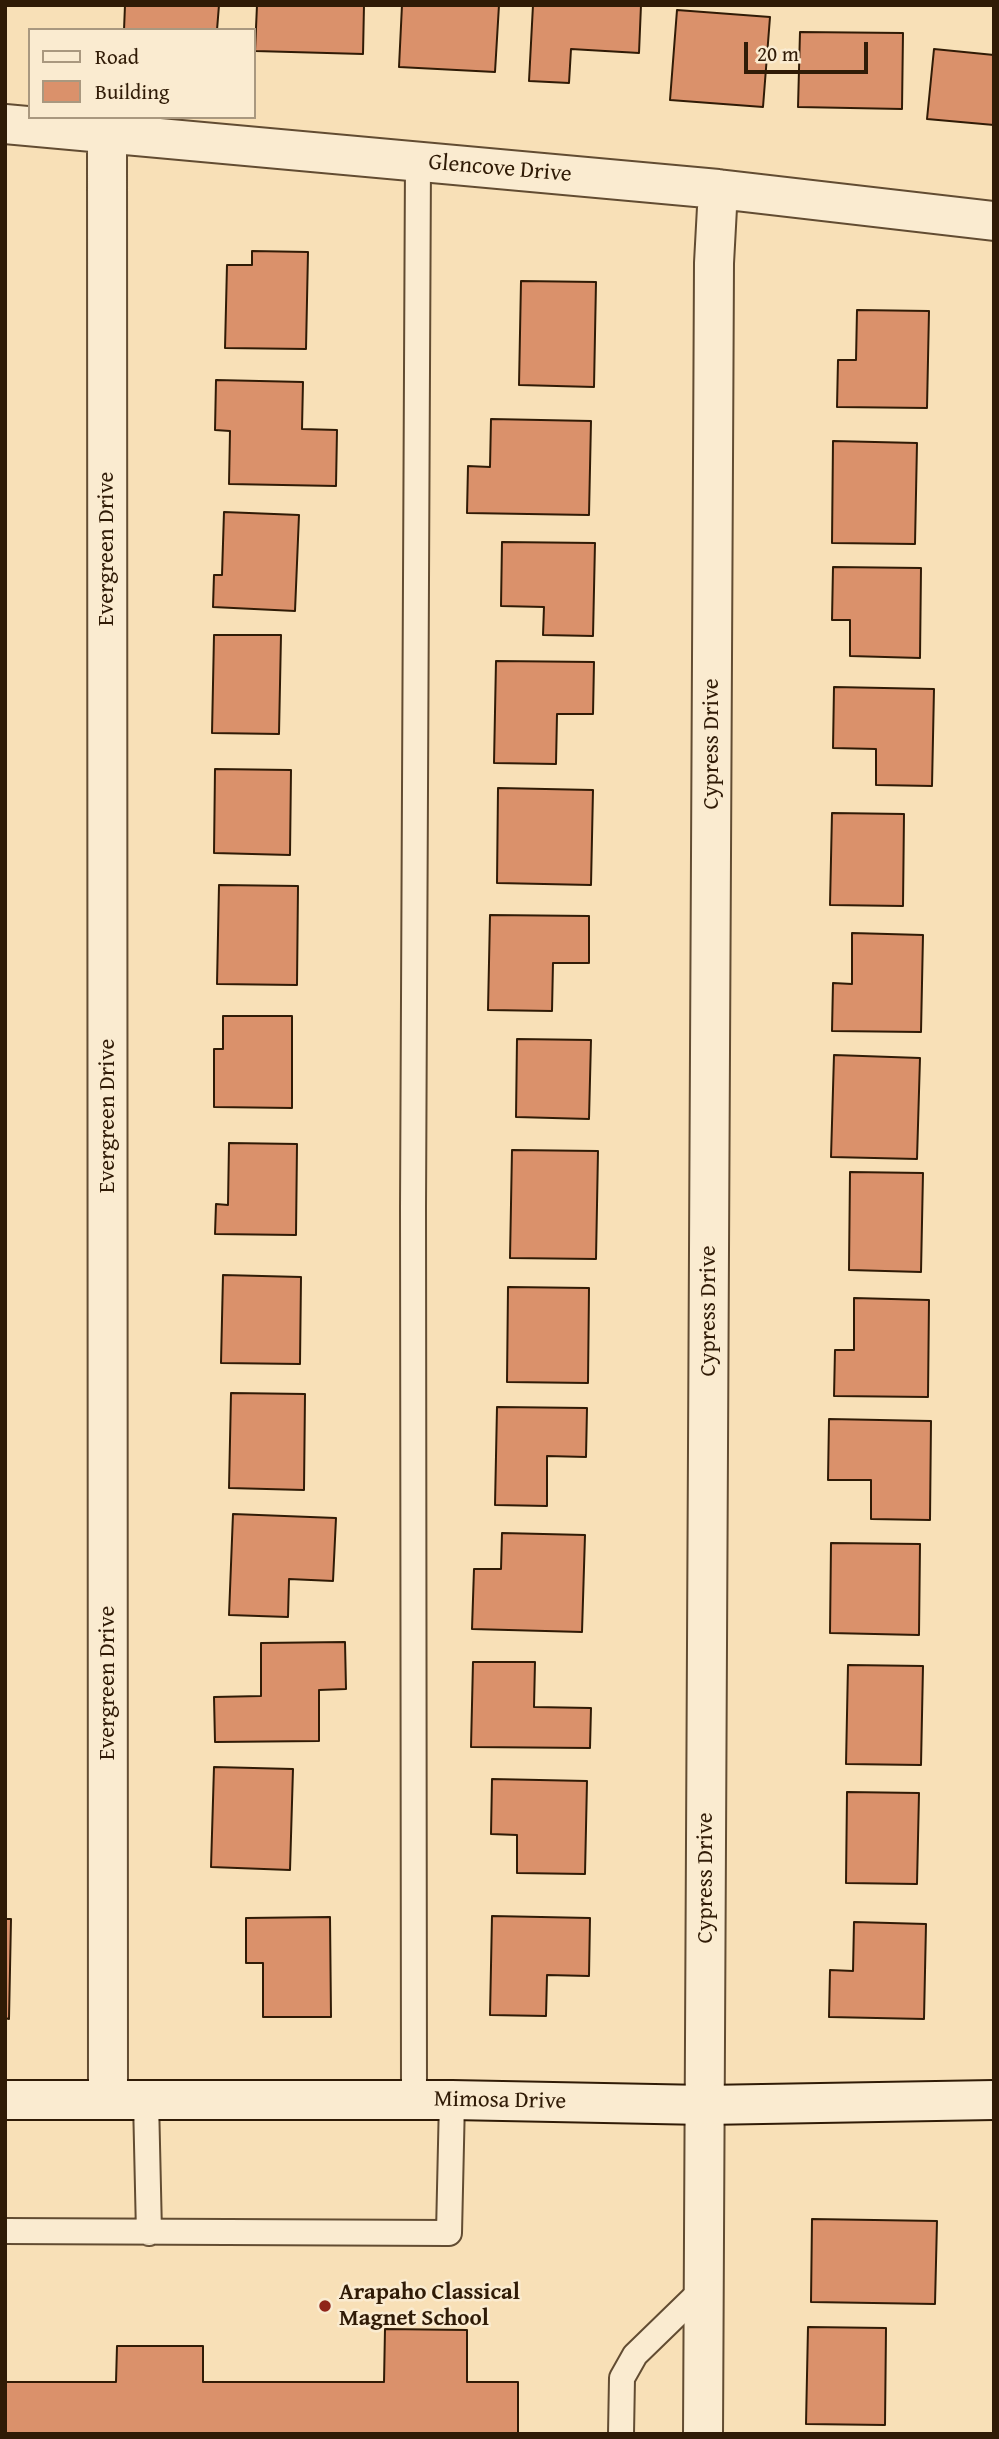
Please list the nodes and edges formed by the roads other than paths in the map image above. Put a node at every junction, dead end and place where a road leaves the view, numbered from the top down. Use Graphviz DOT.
graph roads {
  1 [pos="5,124"];
  2 [pos="107,133"];
  3 [pos="418,161"];
  4 [pos="718,188"];
  5 [pos="994,221"];
  6 [pos="5,2099"];
  7 [pos="108,2100"];
  8 [pos="146,2100"];
  9 [pos="414,2100"];
  10 [pos="452,2100"];
  11 [pos="994,2100"];
  12 [pos="705,2105"];
  13 [pos="5,2231"];
  14 [pos="149,2233"];
  15 [pos="705,2287"];
  16 [pos="621,2434"];
  17 [pos="704,2434"];
  1 -- 2 [label="street, Glencove Drive"];
  2 -- 3 [label="street, Glencove Drive"];
  2 -- 7 [label="street, Evergreen Drive"];
  3 -- 4 [label="street, Glencove Drive"];
  3 -- 9 [label="lane"];
  4 -- 5 [label="street, Glencove Drive"];
  4 -- 12 [label="street, Cypress Drive"];
  6 -- 7 [label="street, Mimosa Drive"];
  7 -- 8 [label="street, Mimosa Drive"];
  8 -- 9 [label="street, Mimosa Drive"];
  8 -- 14 [label="lane"];
  9 -- 10 [label="street, Mimosa Drive"];
  10 -- 12 [label="street, Mimosa Drive"];
  10 -- 14 [label="lane"];
  11 -- 12 [label="street, Mimosa Drive"];
  12 -- 15 [label="street, Cypress Drive"];
  13 -- 14 [label="lane"];
  15 -- 16 [label="lane"];
  15 -- 17 [label="street, Cypress Drive"];
}
